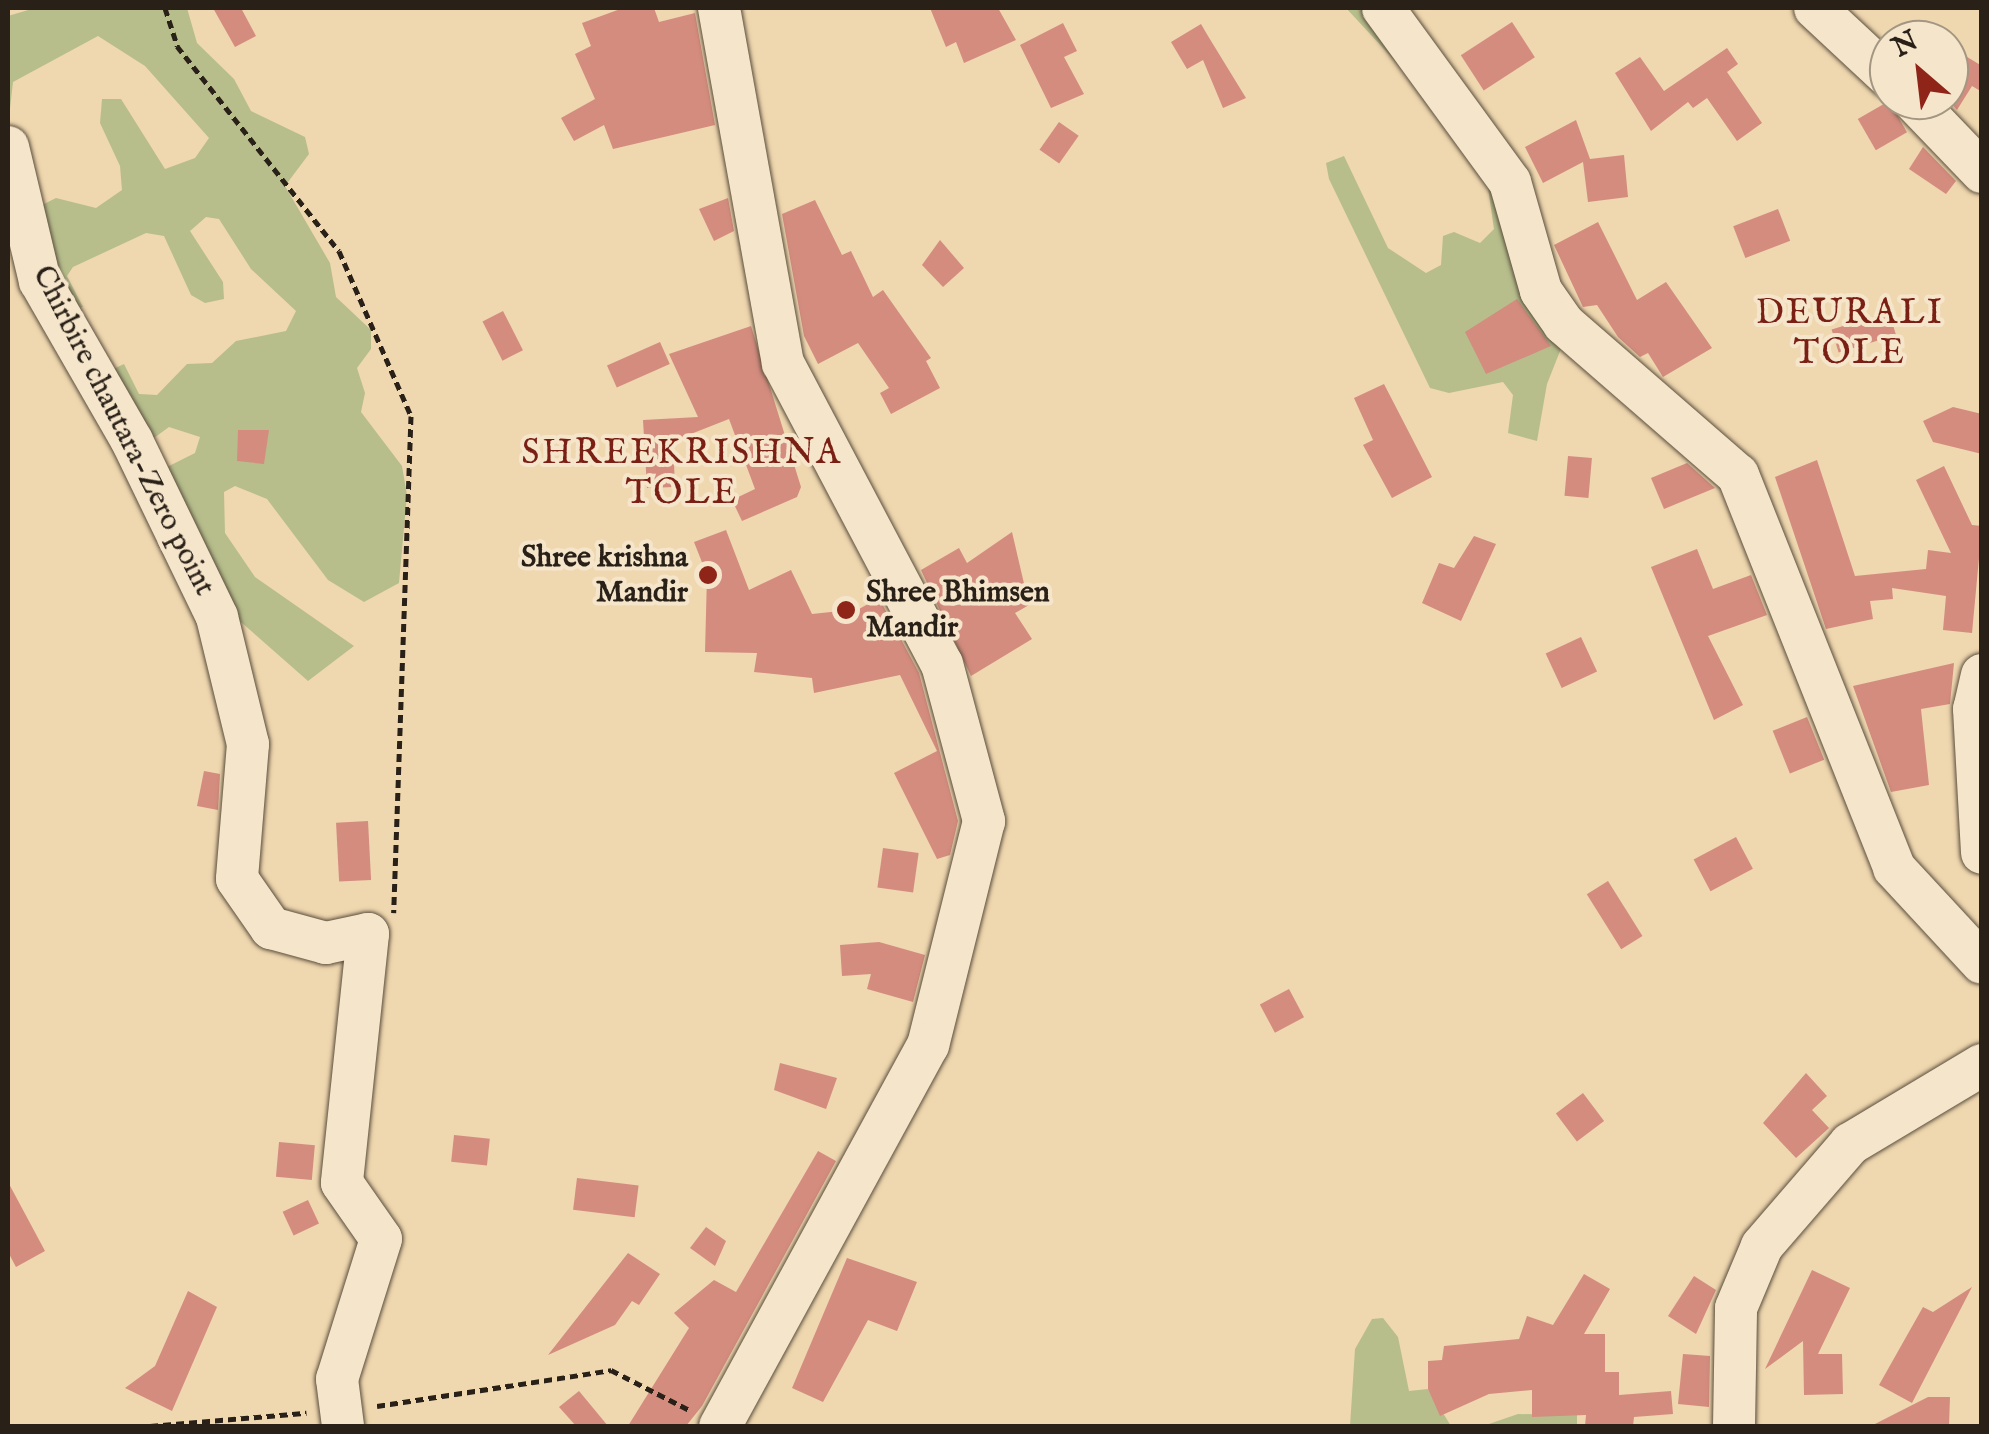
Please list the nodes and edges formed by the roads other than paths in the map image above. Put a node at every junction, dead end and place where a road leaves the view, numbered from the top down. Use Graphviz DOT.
graph roads {
  1 [pos="719,8"];
  2 [pos="1383,8"];
  3 [pos="1815,8"];
  4 [pos="1869,59"];
  5 [pos="1932,120"];
  6 [pos="8,147"];
  7 [pos="1982,172"];
  8 [pos="1982,675"];
  9 [pos="1982,853"];
  10 [pos="1982,962"];
  11 [pos="1982,1066"];
  12 [pos="342,1419"];
  13 [pos="720,1426"];
  14 [pos="1734,1426"];
  1 -- 13 [label="street"];
  2 -- 10 [label="street"];
  3 -- 4 [label="street"];
  5 -- 7 [label="street"];
  6 -- 12 [label="street, Chirbire chautara-Zero point"];
  8 -- 9 [label="street"];
  11 -- 14 [label="street"];
}
